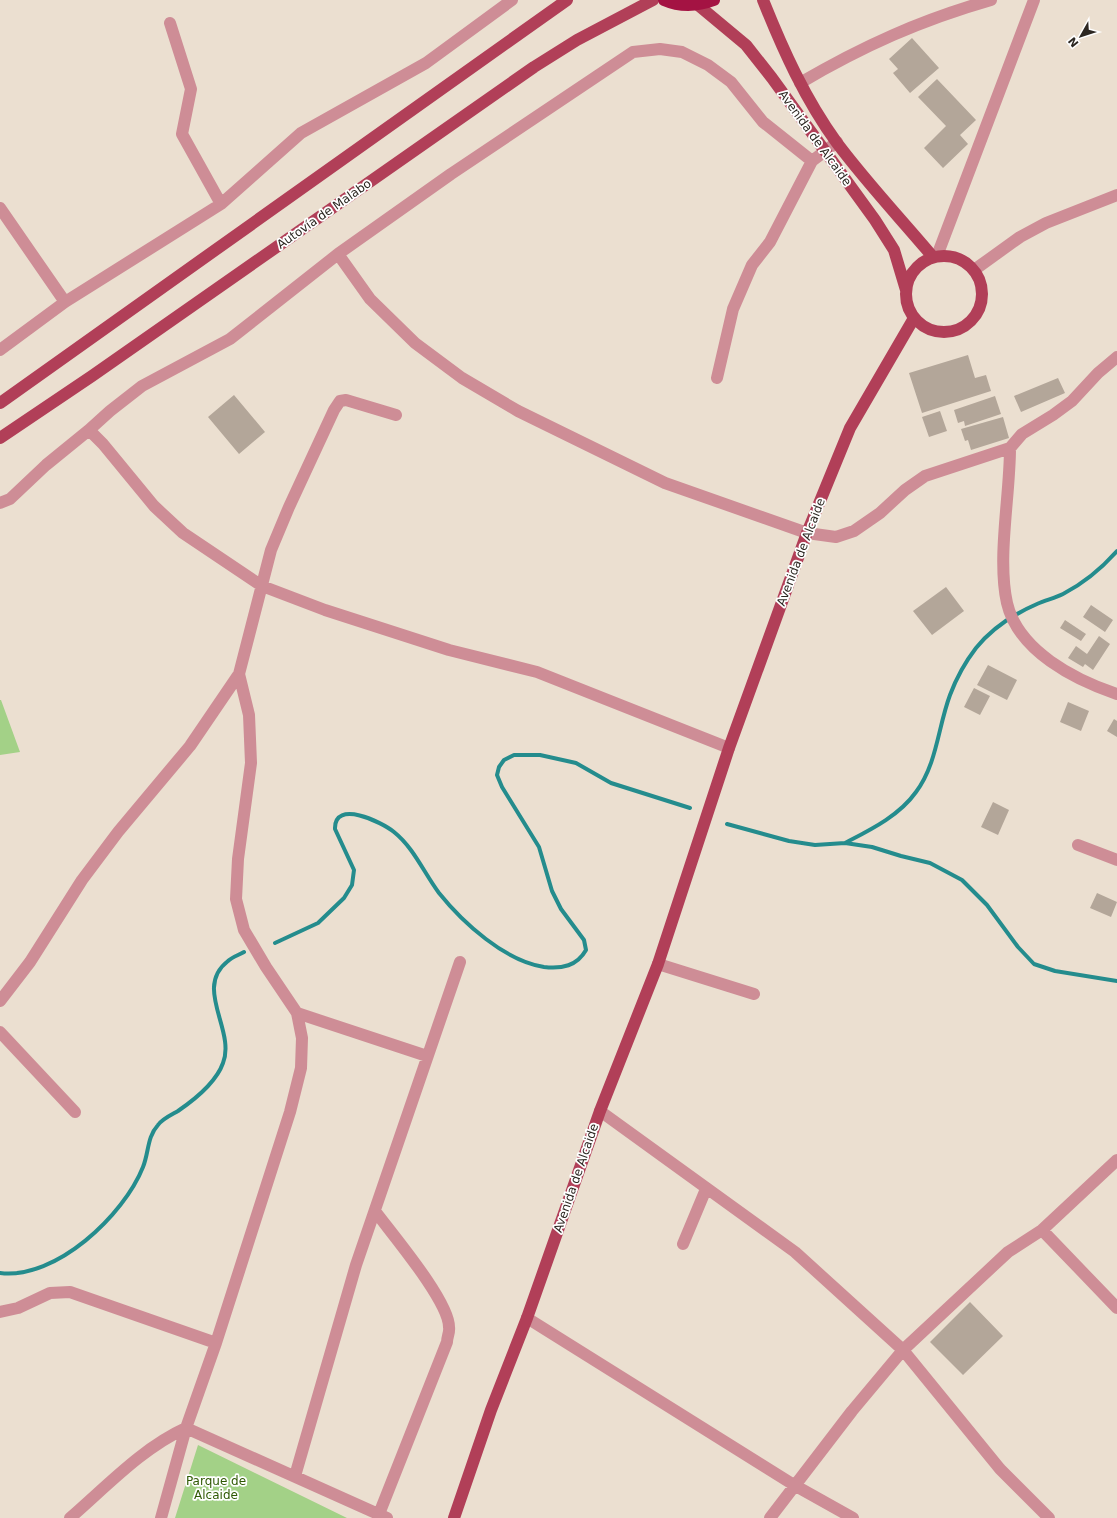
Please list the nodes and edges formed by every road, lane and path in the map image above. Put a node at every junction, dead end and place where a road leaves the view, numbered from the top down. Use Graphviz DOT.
graph roads {
  1 [pos="512,0"];
  2 [pos="567,0"];
  3 [pos="653,0"];
  4 [pos="664,0"];
  5 [pos="714,0"];
  6 [pos="763,0"];
  7 [pos="991,0"];
  8 [pos="1034,0"];
  9 [pos="698,4"];
  10 [pos="170,23"];
  11 [pos="800,83"];
  12 [pos="837,142"];
  13 [pos="825,151"];
  14 [pos="812,161"];
  15 [pos="1117,194"];
  16 [pos="221,204"];
  17 [pos="0,208"];
  18 [pos="338,254"];
  19 [pos="935,256"];
  20 [pos="974,270"];
  21 [pos="906,290"];
  22 [pos="65,302"];
  23 [pos="914,318"];
  24 [pos="0,350"];
  25 [pos="1117,357"];
  26 [pos="717,378"];
  27 [pos="0,403"];
  28 [pos="396,415"];
  29 [pos="89,430"];
  30 [pos="0,438"];
  31 [pos="1010,448"];
  32 [pos="0,503"];
  33 [pos="808,533"];
  34 [pos="262,586"];
  35 [pos="239,674"];
  36 [pos="1117,694"];
  37 [pos="729,748"];
  38 [pos="1078,845"];
  39 [pos="1117,860"];
  40 [pos="460,962"];
  41 [pos="658,964"];
  42 [pos="754,994"];
  43 [pos="0,1001"];
  44 [pos="297,1013"];
  45 [pos="0,1032"];
  46 [pos="427,1056"];
  47 [pos="600,1111"];
  48 [pos="75,1112"];
  49 [pos="1117,1160"];
  50 [pos="706,1189"];
  51 [pos="374,1211"];
  52 [pos="1042,1230"];
  53 [pos="684,1244"];
  54 [pos="1117,1308"];
  55 [pos="0,1312"];
  56 [pos="527,1318"];
  57 [pos="216,1343"];
  58 [pos="903,1350"];
  59 [pos="186,1428"];
  60 [pos="294,1476"];
  61 [pos="794,1485"];
  62 [pos="383,1516"];
  63 [pos="70,1518"];
  64 [pos="161,1518"];
  65 [pos="454,1518"];
  66 [pos="770,1518"];
  67 [pos="853,1518"];
  68 [pos="1049,1518"];
  1 -- 16 [label="street"];
  2 -- 27 [label="main road"];
  3 -- 30 [label="main road, Autovía de Malabo"];
  4 -- 9 [label="highway"];
  5 -- 9 [label="highway"];
  6 -- 11 [label="main road, Avenida de Alcaide"];
  7 -- 11 [label="street"];
  8 -- 19 [label="street"];
  9 -- 13 [label="main road, Avenida de Alcaide"];
  10 -- 16 [label="street"];
  11 -- 12 [label="main road, Avenida de Alcaide"];
  12 -- 13 [label="street"];
  12 -- 19 [label="main road, Avenida de Alcaide"];
  13 -- 14 [label="street"];
  13 -- 21 [label="main road, Avenida de Alcaide"];
  14 -- 18 [label="street"];
  14 -- 26 [label="street"];
  15 -- 20 [label="street"];
  16 -- 22 [label="street"];
  17 -- 22 [label="street"];
  18 -- 29 [label="street"];
  18 -- 33 [label="street"];
  19 -- 20 [label="main road"];
  19 -- 21 [label="main road"];
  20 -- 23 [label="main road"];
  21 -- 23 [label="main road"];
  22 -- 24 [label="street"];
  23 -- 33 [label="main road, Avenida de Alcaide"];
  25 -- 31 [label="street"];
  28 -- 34 [label="street"];
  29 -- 32 [label="street"];
  29 -- 34 [label="street"];
  31 -- 33 [label="street"];
  31 -- 36 [label="street"];
  33 -- 37 [label="main road, Avenida de Alcaide"];
  34 -- 35 [label="street"];
  34 -- 37 [label="street"];
  35 -- 43 [label="street"];
  35 -- 44 [label="street"];
  37 -- 41 [label="main road, Avenida de Alcaide"];
  38 -- 39 [label="street"];
  40 -- 46 [label="street"];
  41 -- 42 [label="street"];
  41 -- 47 [label="main road, Avenida de Alcaide"];
  44 -- 46 [label="street"];
  44 -- 57 [label="street"];
  45 -- 48 [label="street"];
  46 -- 51 [label="street"];
  47 -- 50 [label="street"];
  47 -- 56 [label="main road, Avenida de Alcaide"];
  49 -- 52 [label="street"];
  50 -- 53 [label="street"];
  50 -- 58 [label="street"];
  51 -- 60 [label="street"];
  51 -- 62 [label="street"];
  52 -- 54 [label="street"];
  52 -- 58 [label="street"];
  55 -- 57 [label="street"];
  56 -- 61 [label="street"];
  56 -- 65 [label="main road, Avenida de Alcaide"];
  57 -- 59 [label="street"];
  58 -- 61 [label="street"];
  58 -- 68 [label="street"];
  59 -- 60 [label="street"];
  59 -- 63 [label="street"];
  59 -- 64 [label="street"];
  60 -- 62 [label="street"];
  61 -- 66 [label="street"];
  61 -- 67 [label="street"];
}
